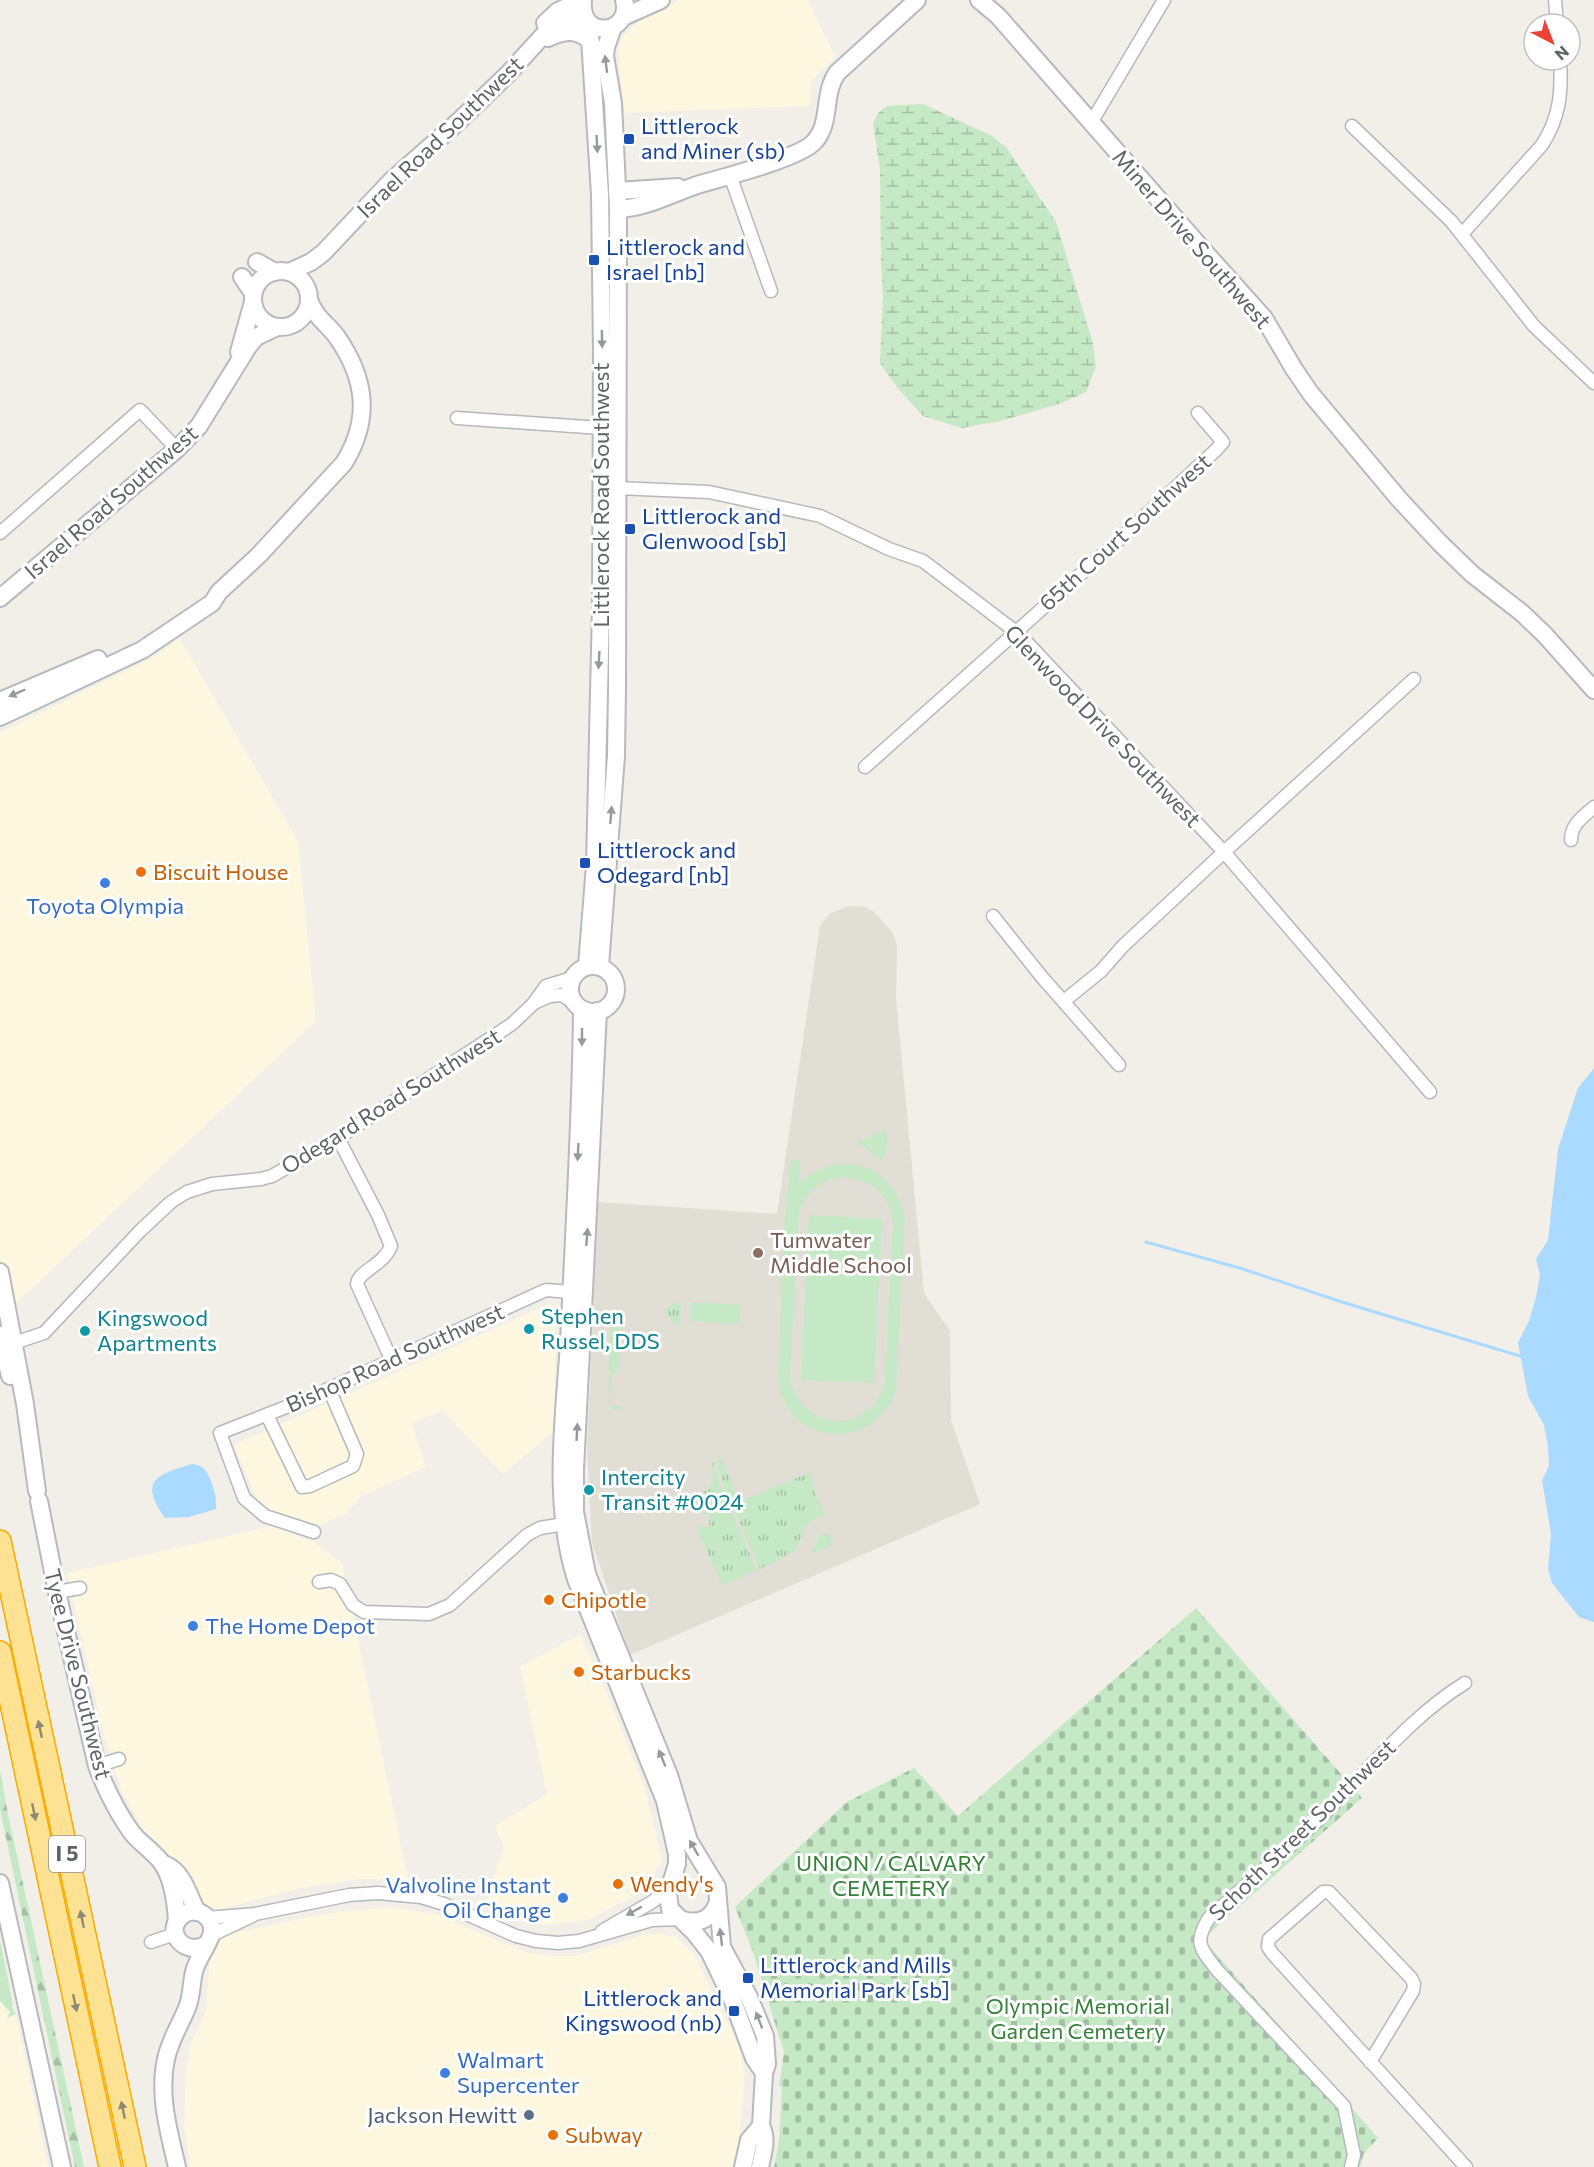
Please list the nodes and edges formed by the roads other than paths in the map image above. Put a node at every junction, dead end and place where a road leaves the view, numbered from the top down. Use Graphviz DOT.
graph roads {
  1 [pos="583,0"];
  2 [pos="661,0"];
  3 [pos="917,0"];
  4 [pos="980,0"];
  5 [pos="1164,0"];
  6 [pos="620,15"];
  7 [pos="587,22"];
  8 [pos="591,42"];
  9 [pos="531,47"];
  10 [pos="1560,72"];
  11 [pos="1091,123"];
  12 [pos="1352,126"];
  13 [pos="730,175"];
  14 [pos="700,185"];
  15 [pos="617,191"];
  16 [pos="618,209"];
  17 [pos="348,227"];
  18 [pos="1462,234"];
  19 [pos="257,262"];
  20 [pos="282,272"];
  21 [pos="242,277"];
  22 [pos="771,291"];
  23 [pos="253,297"];
  24 [pos="309,298"];
  25 [pos="295,324"];
  26 [pos="277,327"];
  27 [pos="347,356"];
  28 [pos="234,370"];
  29 [pos="1594,384"];
  30 [pos="1198,413"];
  31 [pos="457,418"];
  32 [pos="601,428"];
  33 [pos="177,449"];
  34 [pos="617,488"];
  35 [pos="0,533"];
  36 [pos="219,592"];
  37 [pos="0,598"];
  38 [pos="1015,631"];
  39 [pos="1414,679"];
  40 [pos="1594,690"];
  41 [pos="0,701"];
  42 [pos="0,717"];
  43 [pos="865,767"];
  44 [pos="1594,807"];
  45 [pos="1571,840"];
  46 [pos="1224,852"];
  47 [pos="993,916"];
  48 [pos="594,966"];
  49 [pos="572,978"];
  50 [pos="1064,1001"];
  51 [pos="533,1004"];
  52 [pos="584,1008"];
  53 [pos="1119,1065"];
  54 [pos="1430,1092"];
  55 [pos="338,1138"];
  56 [pos="0,1272"];
  57 [pos="571,1292"];
  58 [pos="6,1342"];
  59 [pos="392,1360"];
  60 [pos="329,1389"];
  61 [pos="267,1415"];
  62 [pos="39,1501"];
  63 [pos="564,1524"];
  64 [pos="314,1532"];
  65 [pos="0,1541"];
  66 [pos="319,1582"];
  67 [pos="80,1588"];
  68 [pos="57,1592"];
  69 [pos="0,1652"];
  70 [pos="1465,1683"];
  71 [pos="119,1759"];
  72 [pos="97,1766"];
  73 [pos="162,1864"];
  74 [pos="713,1880"];
  75 [pos="0,1883"];
  76 [pos="670,1887"];
  77 [pos="718,1901"];
  78 [pos="255,1914"];
  79 [pos="202,1915"];
  80 [pos="681,1919"];
  81 [pos="178,1934"];
  82 [pos="599,1934"];
  83 [pos="208,1940"];
  84 [pos="151,1942"];
  85 [pos="194,1971"];
  86 [pos="1370,2062"];
  87 [pos="764,2073"];
  88 [pos="760,2126"];
  89 [pos="62,2167"];
  90 [pos="110,2167"];
  91 [pos="135,2167"];
  92 [pos="177,2167"];
  93 [pos="743,2167"];
  94 [pos="760,2167"];
  95 [pos="1351,2167"];
  96 [pos="1466,2167"];
  1 -- 7 [label="street, Littlerock Road Southwest"];
  1 -- 9 [label="street, Israel Road Southwest"];
  2 -- 6 [label="street"];
  3 -- 13 [label="street"];
  4 -- 11 [label="street, Miner Drive Southwest"];
  5 -- 11 [label="street"];
  6 -- 7 [label="street, Israel Road Southwest"];
  15 -- 6 [label="street, Littlerock Road Southwest, one-way"];
  7 -- 8 [label="street, Littlerock Road Southwest"];
  7 -- 9 [label="street, Israel Road Southwest"];
  8 -- 9 [label="street"];
  8 -- 32 [label="street, Littlerock Road Southwest, one-way"];
  9 -- 17 [label="street, Israel Road Southwest"];
  10 -- 18 [label="street"];
  11 -- 40 [label="street, Miner Drive Southwest"];
  12 -- 18 [label="street"];
  13 -- 14 [label="street"];
  13 -- 22 [label="street"];
  14 -- 15 [label="street"];
  14 -- 16 [label="street"];
  15 -- 16 [label="street, Littlerock Road Southwest"];
  16 -- 34 [label="street, Littlerock Road Southwest"];
  17 -- 20 [label="street, Israel Road Southwest"];
  17 -- 24 [label="street, Israel Road Southwest"];
  18 -- 29 [label="street"];
  19 -- 20 [label="street"];
  20 -- 23 [label="street"];
  20 -- 24 [label="street"];
  21 -- 23 [label="street"];
  23 -- 26 [label="street"];
  23 -- 28 [label="street, Israel Road Southwest"];
  24 -- 25 [label="street"];
  24 -- 27 [label="street"];
  25 -- 26 [label="street"];
  25 -- 27 [label="street"];
  26 -- 28 [label="street, Israel Road Southwest"];
  27 -- 36 [label="street"];
  28 -- 33 [label="street, Israel Road Southwest"];
  30 -- 38 [label="street, 65th Court Southwest"];
  31 -- 32 [label="street"];
  32 -- 48 [label="street, Littlerock Road Southwest, one-way"];
  33 -- 35 [label="street"];
  33 -- 37 [label="street, Israel Road Southwest"];
  34 -- 38 [label="street, Glenwood Drive Southwest"];
  48 -- 34 [label="street, Littlerock Road Southwest, one-way"];
  36 -- 41 [label="street, one-way"];
  36 -- 42 [label="street"];
  38 -- 43 [label="street, 65th Court Southwest"];
  38 -- 46 [label="street, Glenwood Drive Southwest"];
  39 -- 46 [label="street"];
  44 -- 45 [label="street"];
  46 -- 50 [label="street"];
  46 -- 54 [label="street, Glenwood Drive Southwest"];
  47 -- 50 [label="street"];
  48 -- 49 [label="street"];
  48 -- 52 [label="street"];
  49 -- 51 [label="street, Odegard Road Southwest"];
  49 -- 52 [label="street"];
  50 -- 53 [label="street"];
  51 -- 52 [label="street"];
  51 -- 55 [label="street, Odegard Road Southwest"];
  52 -- 57 [label="street, one-way"];
  74 -- 52 [label="street, one-way"];
  55 -- 58 [label="street, Odegard Road Southwest"];
  55 -- 59 [label="street"];
  56 -- 58 [label="street"];
  57 -- 59 [label="street, Bishop Road Southwest"];
  57 -- 63 [label="street"];
  58 -- 58 [label="street"];
  59 -- 60 [label="street, Bishop Road Southwest"];
  60 -- 61 [label="street, Bishop Road Southwest"];
  60 -- 61 [label="street"];
  61 -- 64 [label="street, Bishop Road Southwest"];
  62 -- 68 [label="street, Tyee Drive Southwest"];
  63 -- 66 [label="street"];
  63 -- 76 [label="street"];
  91 -- 65 [label="highway, I 5, one-way"];
  67 -- 68 [label="street"];
  68 -- 72 [label="street, Tyee Drive Southwest"];
  69 -- 90 [label="highway, I 5, one-way"];
  70 -- 95 [label="street, Schoth Street Southwest"];
  71 -- 72 [label="street"];
  72 -- 73 [label="street, Tyee Drive Southwest"];
  73 -- 79 [label="street, Tyee Drive Southwest"];
  73 -- 81 [label="street, Tyee Drive Southwest"];
  74 -- 76 [label="street"];
  74 -- 77 [label="street"];
  75 -- 89 [label="street"];
  76 -- 80 [label="street"];
  76 -- 82 [label="street, one-way"];
  77 -- 80 [label="street"];
  87 -- 77 [label="street, one-way"];
  78 -- 79 [label="street"];
  78 -- 82 [label="street"];
  78 -- 83 [label="street"];
  79 -- 81 [label="street"];
  79 -- 83 [label="street, Tyee Drive Southwest"];
  80 -- 82 [label="street"];
  80 -- 87 [label="street"];
  81 -- 83 [label="street"];
  81 -- 84 [label="street"];
  81 -- 85 [label="street, Tyee Drive Southwest"];
  83 -- 85 [label="street"];
  85 -- 92 [label="street"];
  86 -- 86 [label="street"];
  86 -- 96 [label="street"];
  87 -- 88 [label="street"];
  88 -- 93 [label="street"];
  88 -- 94 [label="street"];
}
